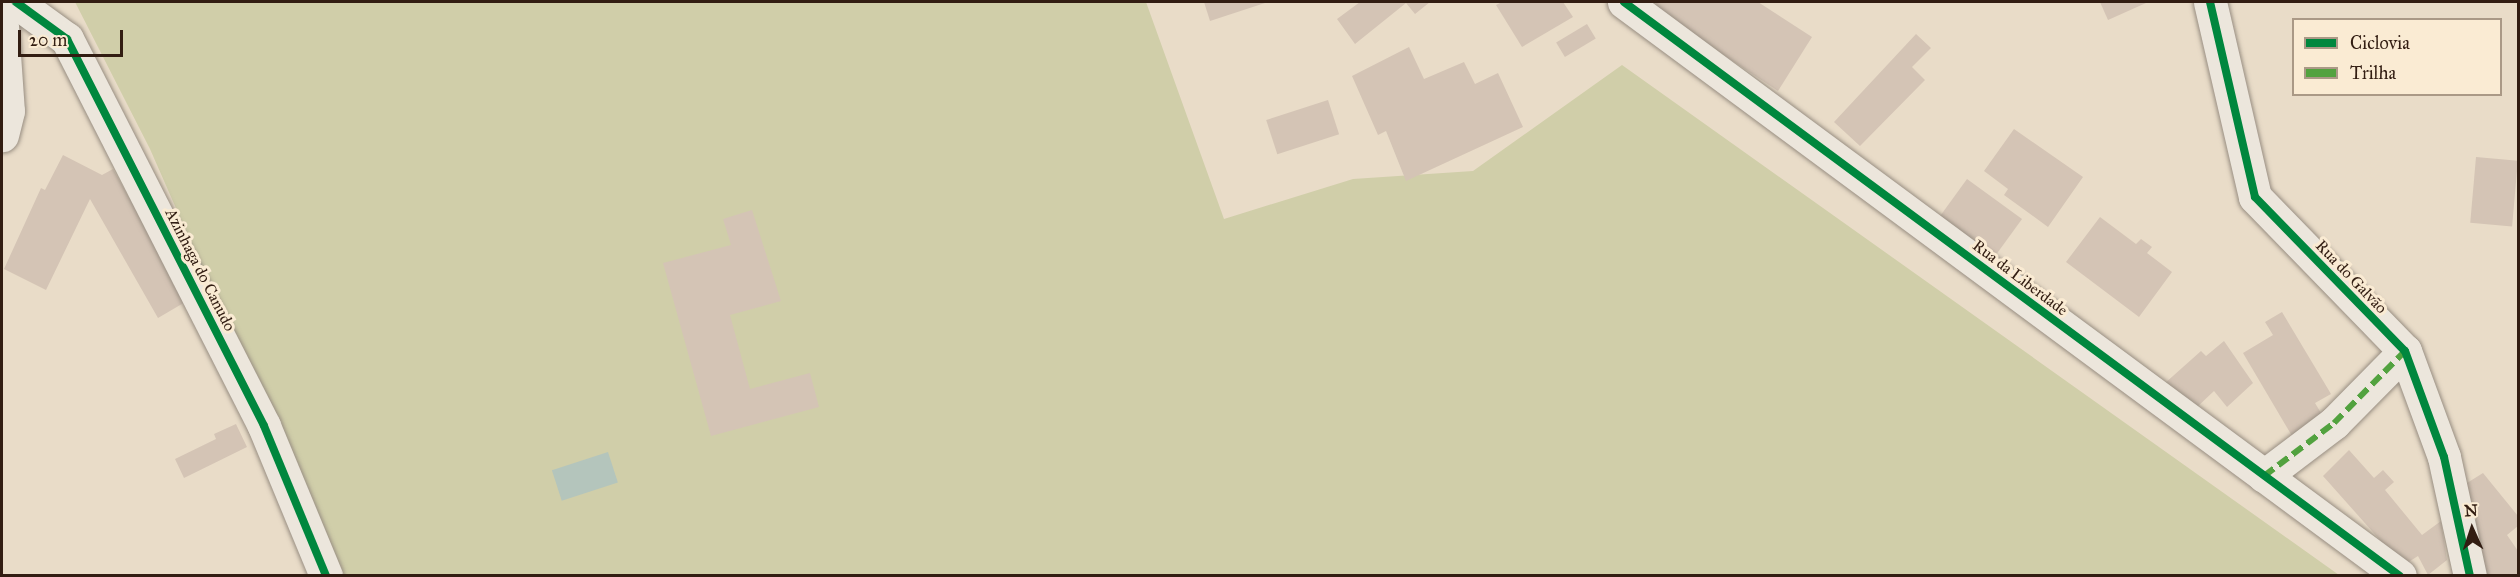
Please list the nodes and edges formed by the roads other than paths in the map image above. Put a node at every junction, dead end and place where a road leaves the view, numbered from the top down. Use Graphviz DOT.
graph roads {
  1 [pos="16,2"];
  2 [pos="1624,2"];
  3 [pos="2210,2"];
  4 [pos="2,26"];
  5 [pos="2,135"];
  6 [pos="2404,351"];
  7 [pos="2264,476"];
  8 [pos="326,576"];
  9 [pos="2400,576"];
  10 [pos="2470,576"];
  1 -- 8 [label="street, Azinhaga do Canudo"];
  2 -- 7 [label="street, Rua da Liberdade"];
  3 -- 6 [label="street, Rua do Galvão"];
  4 -- 5 [label="street"];
  6 -- 7 [label="street"];
  6 -- 10 [label="street, Rua do Galvão"];
  7 -- 9 [label="street, Rua da Liberdade"];
}
